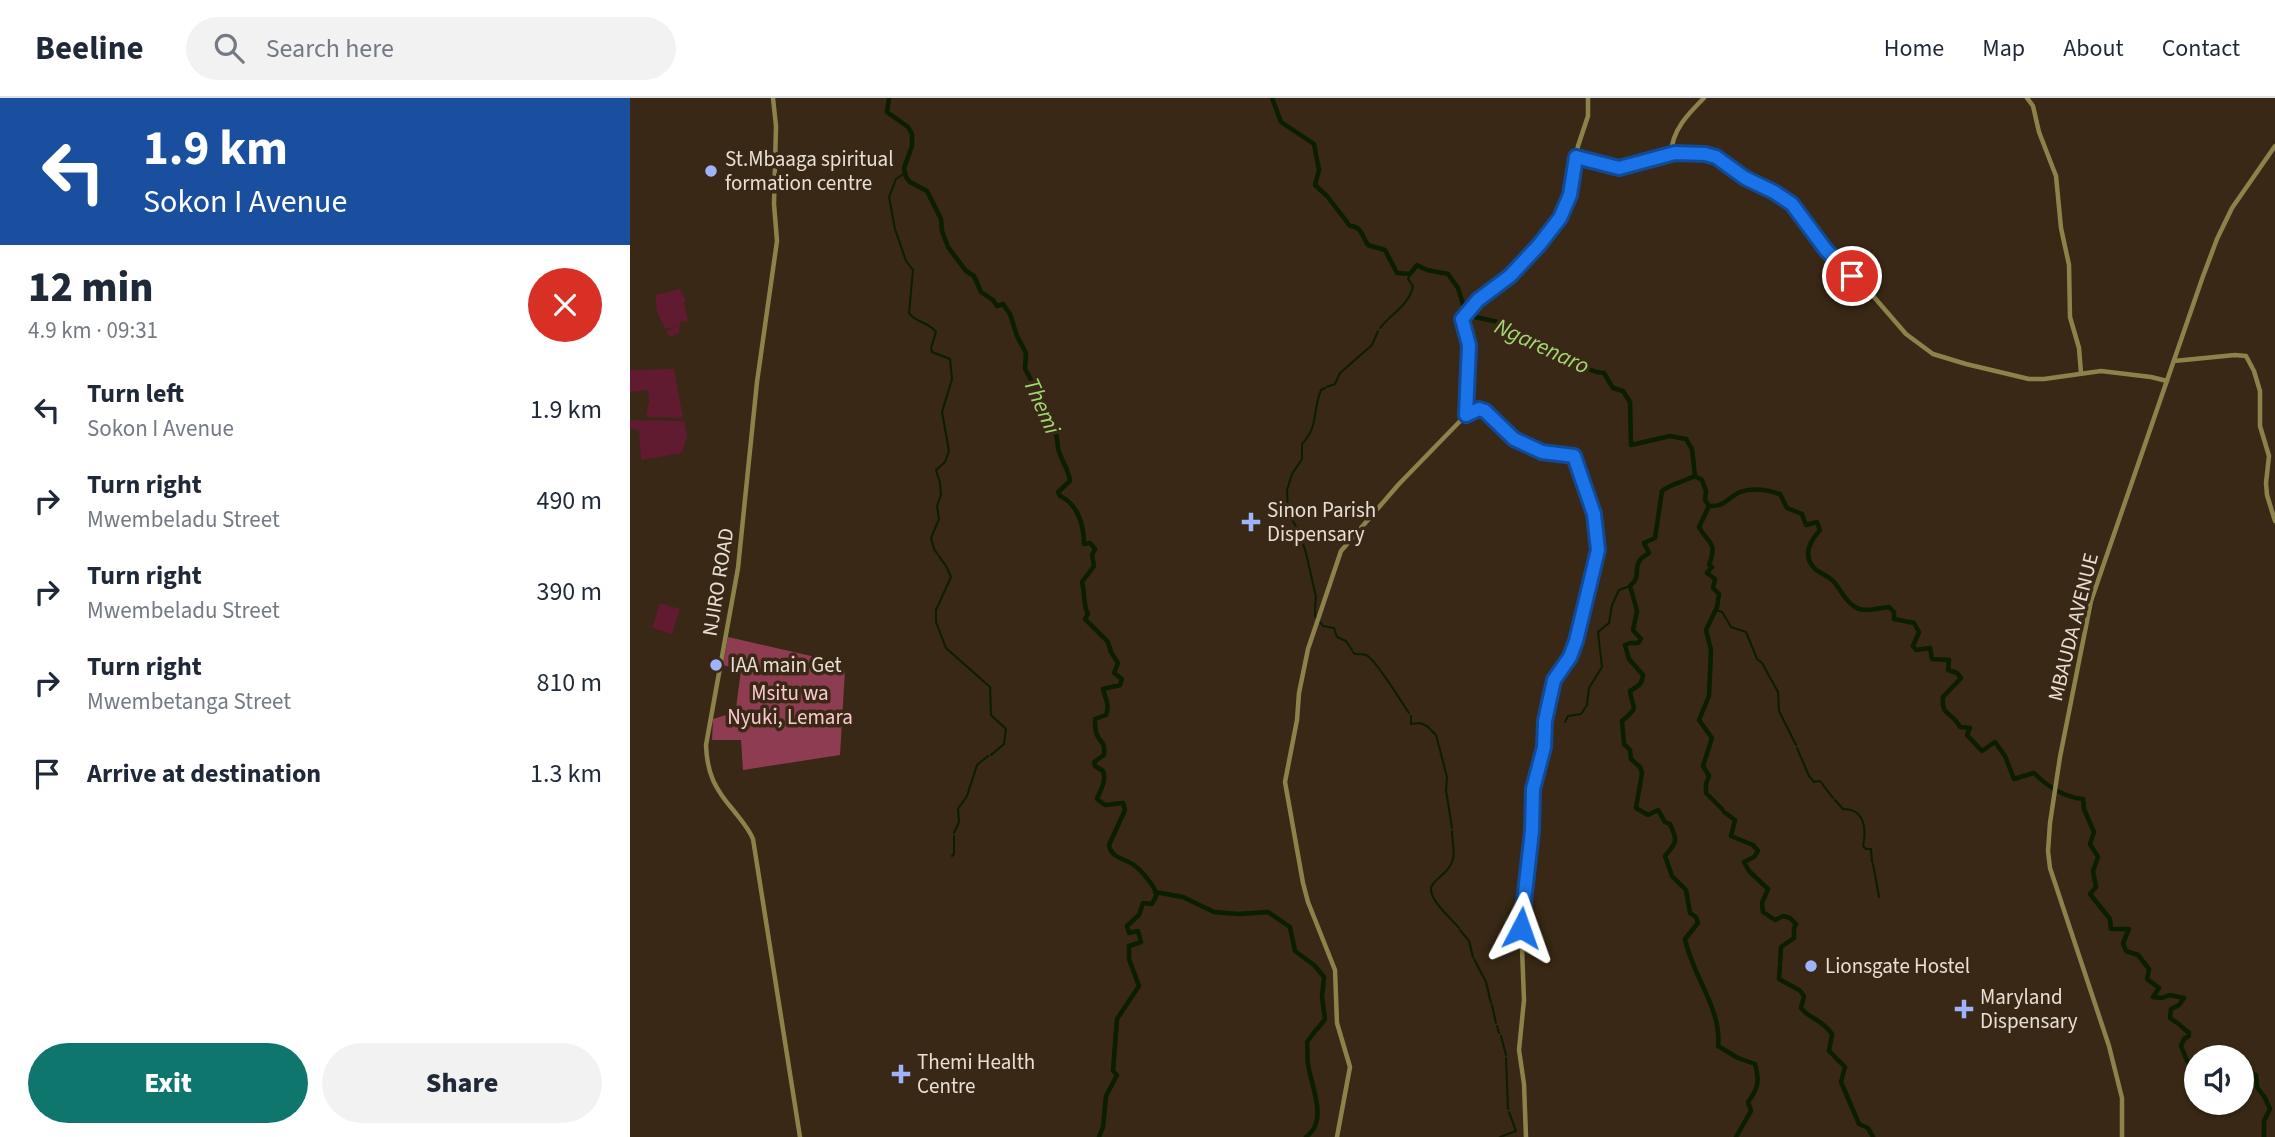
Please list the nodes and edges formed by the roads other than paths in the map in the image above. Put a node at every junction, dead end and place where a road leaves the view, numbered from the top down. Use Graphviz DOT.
graph roads {
  1 [pos="773,98"];
  2 [pos="1588,98"];
  3 [pos="1704,98"];
  4 [pos="2027,98"];
  5 [pos="2275,146"];
  6 [pos="1671,154"];
  7 [pos="1576,157"];
  8 [pos="2174,360"];
  9 [pos="2081,373"];
  10 [pos="2167,381"];
  11 [pos="1466,415"];
  12 [pos="2275,521"];
  13 [pos="800,1137"];
  14 [pos="1337,1137"];
  15 [pos="1526,1137"];
  16 [pos="2122,1137"];
  1 -- 13 [label="street, NJIRO ROAD"];
  2 -- 7 [label="street"];
  3 -- 6 [label="street"];
  4 -- 9 [label="street"];
  5 -- 8 [label="street, MBAUDA AVENUE"];
  6 -- 7 [label="street"];
  6 -- 9 [label="street"];
  7 -- 11 [label="street"];
  8 -- 10 [label="street, MBAUDA AVENUE"];
  8 -- 12 [label="street"];
  9 -- 10 [label="street"];
  10 -- 16 [label="street, MBAUDA AVENUE"];
  11 -- 14 [label="street"];
  11 -- 15 [label="street"];
}
